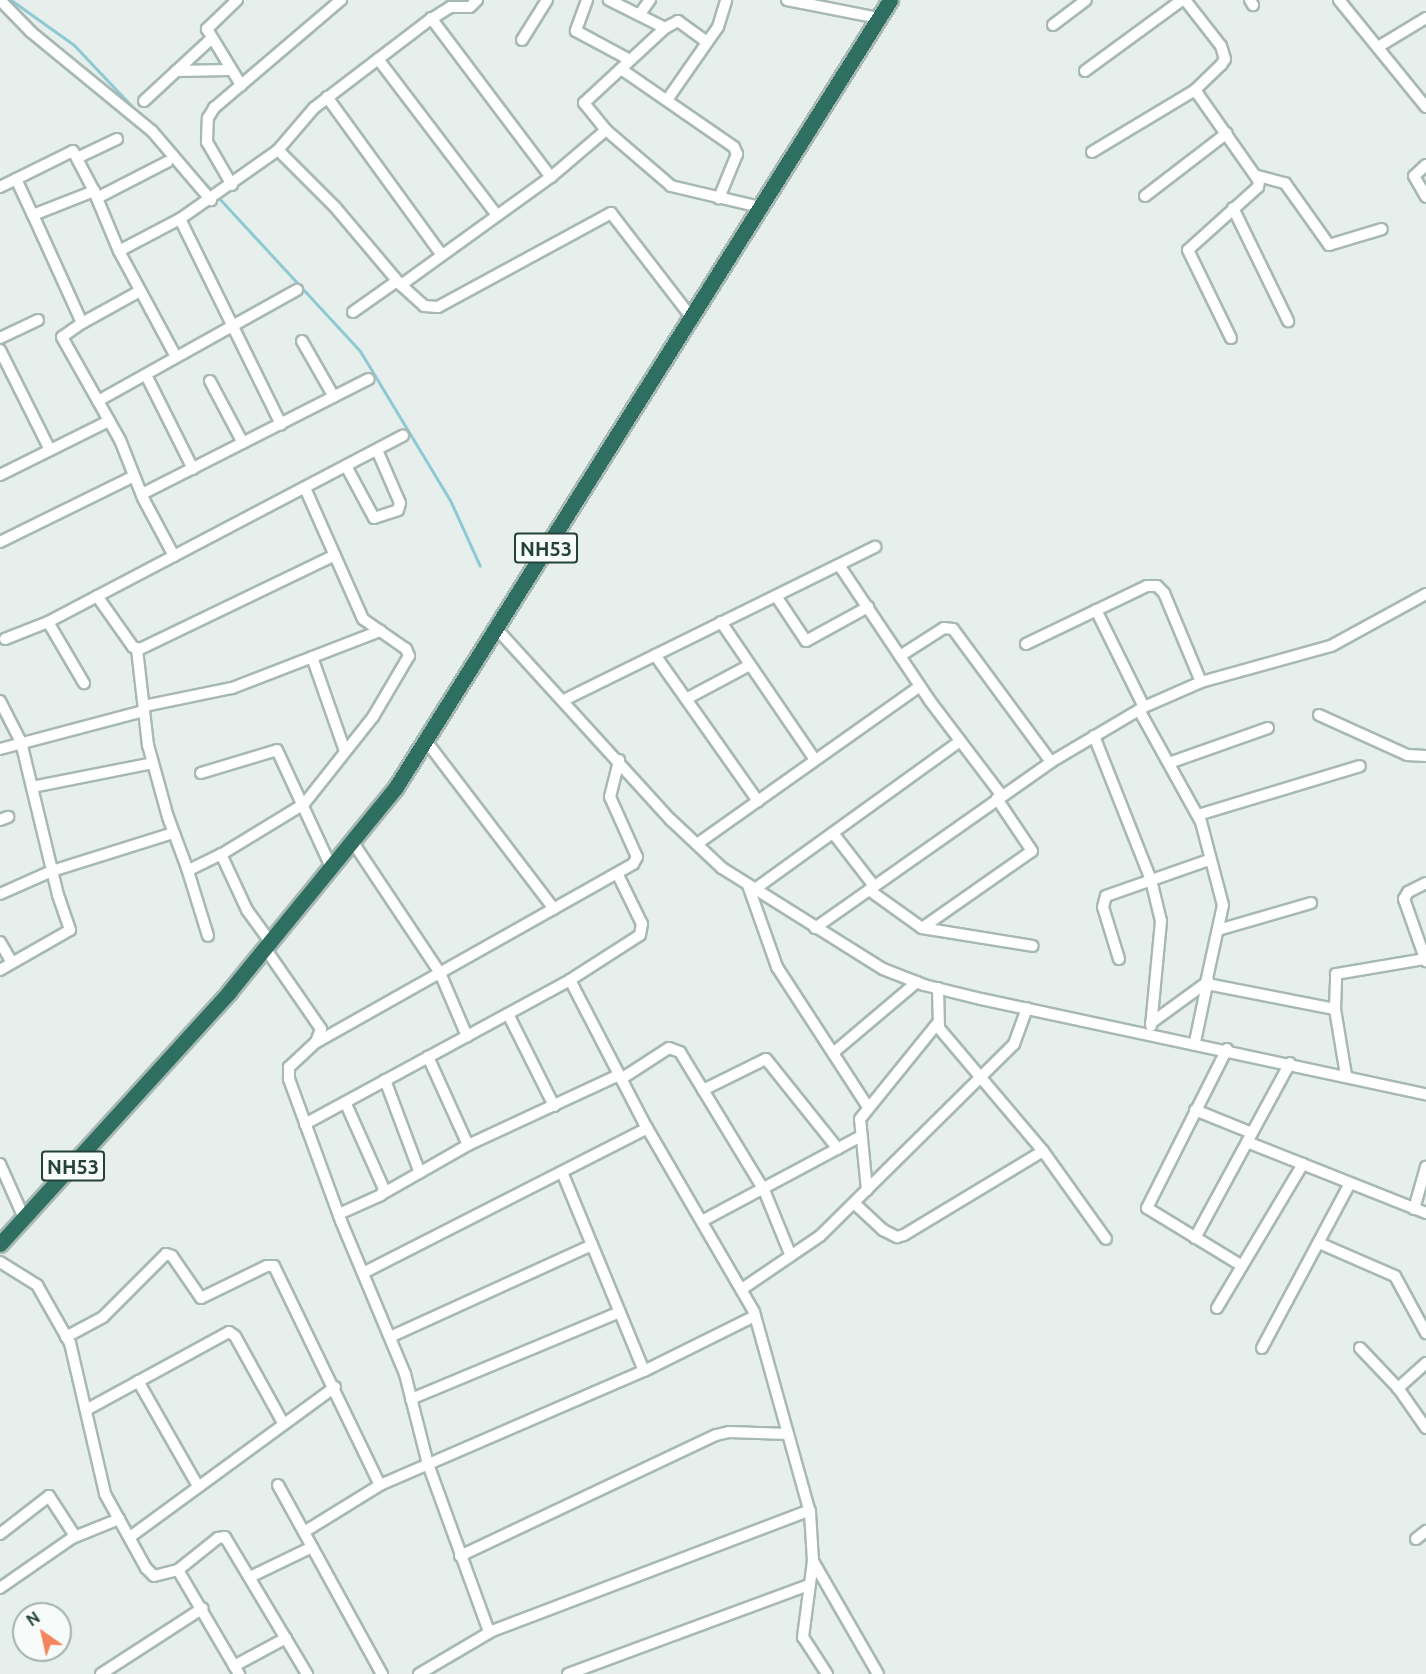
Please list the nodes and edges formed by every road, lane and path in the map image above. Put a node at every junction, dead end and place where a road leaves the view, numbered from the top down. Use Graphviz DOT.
graph roads {
  1 [pos="0,0"];
  2 [pos="237,0"];
  3 [pos="341,0"];
  4 [pos="587,0"];
  5 [pos="609,0"];
  6 [pos="650,0"];
  7 [pos="726,0"];
  8 [pos="787,0"];
  9 [pos="848,0"];
  10 [pos="890,0"];
  11 [pos="1086,0"];
  12 [pos="1184,0"];
  13 [pos="1341,0"];
  14 [pos="544,1"];
  15 [pos="474,3"];
  16 [pos="842,11"];
  17 [pos="639,15"];
  18 [pos="431,18"];
  19 [pos="879,18"];
  20 [pos="1426,18"];
  21 [pos="1053,25"];
  22 [pos="665,28"];
  23 [pos="211,39"];
  24 [pos="522,40"];
  25 [pos="707,42"];
  26 [pos="1378,47"];
  27 [pos="378,59"];
  28 [pos="630,60"];
  29 [pos="621,69"];
  30 [pos="231,70"];
  31 [pos="176,71"];
  32 [pos="1085,71"];
  33 [pos="241,85"];
  34 [pos="1195,90"];
  35 [pos="327,98"];
  36 [pos="667,100"];
  37 [pos="144,101"];
  38 [pos="1426,107"];
  39 [pos="602,133"];
  40 [pos="1227,133"];
  41 [pos="117,139"];
  42 [pos="278,150"];
  43 [pos="1092,152"];
  44 [pos="79,157"];
  45 [pos="167,162"];
  46 [pos="1426,165"];
  47 [pos="1258,176"];
  48 [pos="551,177"];
  49 [pos="16,179"];
  50 [pos="232,185"];
  51 [pos="0,187"];
  52 [pos="95,195"];
  53 [pos="216,196"];
  54 [pos="1145,196"];
  55 [pos="1426,197"];
  56 [pos="719,198"];
  57 [pos="760,207"];
  58 [pos="1233,208"];
  59 [pos="33,214"];
  60 [pos="497,215"];
  61 [pos="180,219"];
  62 [pos="1382,229"];
  63 [pos="119,251"];
  64 [pos="442,255"];
  65 [pos="399,283"];
  66 [pos="297,290"];
  67 [pos="140,291"];
  68 [pos="353,312"];
  69 [pos="692,317"];
  70 [pos="38,320"];
  71 [pos="1288,321"];
  72 [pos="82,323"];
  73 [pos="232,326"];
  74 [pos="0,338"];
  75 [pos="1231,338"];
  76 [pos="302,341"];
  77 [pos="0,350"];
  78 [pos="176,357"];
  79 [pos="146,375"];
  80 [pos="369,379"];
  81 [pos="210,381"];
  82 [pos="334,397"];
  83 [pos="98,401"];
  84 [pos="109,421"];
  85 [pos="281,424"];
  86 [pos="403,436"];
  87 [pos="243,443"];
  88 [pos="50,450"];
  89 [pos="376,450"];
  90 [pos="346,466"];
  91 [pos="193,469"];
  92 [pos="0,475"];
  93 [pos="134,476"];
  94 [pos="305,488"];
  95 [pos="142,494"];
  96 [pos="0,542"];
  97 [pos="875,547"];
  98 [pos="334,555"];
  99 [pos="174,556"];
  100 [pos="839,565"];
  101 [pos="1426,594"];
  102 [pos="97,596"];
  103 [pos="776,596"];
  104 [pos="868,608"];
  105 [pos="1096,610"];
  106 [pos="48,622"];
  107 [pos="721,622"];
  108 [pos="496,628"];
  109 [pos="380,631"];
  110 [pos="2,638"];
  111 [pos="1026,644"];
  112 [pos="137,649"];
  113 [pos="655,655"];
  114 [pos="900,656"];
  115 [pos="312,657"];
  116 [pos="750,665"];
  117 [pos="1201,682"];
  118 [pos="84,683"];
  119 [pos="920,686"];
  120 [pos="564,699"];
  121 [pos="686,699"];
  122 [pos="0,701"];
  123 [pos="1141,708"];
  124 [pos="144,709"];
  125 [pos="1318,715"];
  126 [pos="1268,728"];
  127 [pos="1094,736"];
  128 [pos="426,741"];
  129 [pos="960,741"];
  130 [pos="19,742"];
  131 [pos="2,748"];
  132 [pos="345,751"];
  133 [pos="1426,756"];
  134 [pos="619,760"];
  135 [pos="815,760"];
  136 [pos="1051,762"];
  137 [pos="153,763"];
  138 [pos="1168,763"];
  139 [pos="1360,766"];
  140 [pos="201,773"];
  141 [pos="32,787"];
  142 [pos="999,797"];
  143 [pos="758,801"];
  144 [pos="300,806"];
  145 [pos="1198,815"];
  146 [pos="173,832"];
  147 [pos="833,833"];
  148 [pos="352,842"];
  149 [pos="697,844"];
  150 [pos="221,854"];
  151 [pos="1209,860"];
  152 [pos="187,867"];
  153 [pos="331,867"];
  154 [pos="48,872"];
  155 [pos="618,874"];
  156 [pos="1151,880"];
  157 [pos="1426,883"];
  158 [pos="752,887"];
  159 [pos="872,888"];
  160 [pos="0,894"];
  161 [pos="1311,903"];
  162 [pos="554,909"];
  163 [pos="815,928"];
  164 [pos="922,928"];
  165 [pos="1218,930"];
  166 [pos="208,936"];
  167 [pos="0,942"];
  168 [pos="267,945"];
  169 [pos="1033,946"];
  170 [pos="1119,959"];
  171 [pos="1426,960"];
  172 [pos="12,963"];
  173 [pos="0,969"];
  174 [pos="440,973"];
  175 [pos="570,980"];
  176 [pos="917,982"];
  177 [pos="1208,982"];
  178 [pos="938,988"];
  179 [pos="1027,1008"];
  180 [pos="1335,1009"];
  181 [pos="508,1014"];
  182 [pos="937,1024"];
  183 [pos="1151,1028"];
  184 [pos="466,1036"];
  185 [pos="316,1042"];
  186 [pos="1195,1042"];
  187 [pos="1227,1049"];
  188 [pos="833,1053"];
  189 [pos="428,1057"];
  190 [pos="1290,1063"];
  191 [pos="1346,1075"];
  192 [pos="620,1077"];
  193 [pos="980,1078"];
  194 [pos="385,1080"];
  195 [pos="703,1090"];
  196 [pos="1426,1094"];
  197 [pos="345,1102"];
  198 [pos="554,1106"];
  199 [pos="868,1107"];
  200 [pos="1195,1110"];
  201 [pos="306,1124"];
  202 [pos="647,1128"];
  203 [pos="859,1137"];
  204 [pos="1249,1138"];
  205 [pos="468,1145"];
  206 [pos="838,1149"];
  207 [pos="1043,1151"];
  208 [pos="0,1164"];
  209 [pos="1303,1164"];
  210 [pos="1426,1167"];
  211 [pos="562,1172"];
  212 [pos="420,1173"];
  213 [pos="1350,1183"];
  214 [pos="764,1190"];
  215 [pos="867,1190"];
  216 [pos="384,1193"];
  217 [pos="854,1203"];
  218 [pos="1414,1209"];
  219 [pos="339,1214"];
  220 [pos="1426,1214"];
  221 [pos="24,1218"];
  222 [pos="702,1221"];
  223 [pos="1195,1238"];
  224 [pos="1106,1239"];
  225 [pos="1319,1243"];
  226 [pos="0,1244"];
  227 [pos="592,1245"];
  228 [pos="791,1257"];
  229 [pos="0,1262"];
  230 [pos="1242,1266"];
  231 [pos="363,1273"];
  232 [pos="742,1289"];
  233 [pos="1217,1308"];
  234 [pos="620,1312"];
  235 [pos="755,1316"];
  236 [pos="1426,1333"];
  237 [pos="66,1337"];
  238 [pos="390,1337"];
  239 [pos="1262,1348"];
  240 [pos="1360,1348"];
  241 [pos="1426,1363"];
  242 [pos="644,1371"];
  243 [pos="138,1381"];
  244 [pos="335,1387"];
  245 [pos="1398,1388"];
  246 [pos="411,1399"];
  247 [pos="86,1410"];
  248 [pos="283,1423"];
  249 [pos="1426,1428"];
  250 [pos="788,1434"];
  251 [pos="428,1464"];
  252 [pos="278,1485"];
  253 [pos="380,1485"];
  254 [pos="198,1486"];
  255 [pos="810,1510"];
  256 [pos="119,1519"];
  257 [pos="1426,1531"];
  258 [pos="304,1532"];
  259 [pos="0,1534"];
  260 [pos="75,1536"];
  261 [pos="130,1537"];
  262 [pos="1416,1539"];
  263 [pos="312,1547"];
  264 [pos="460,1556"];
  265 [pos="813,1561"];
  266 [pos="178,1570"];
  267 [pos="250,1577"];
  268 [pos="809,1584"];
  269 [pos="0,1588"];
  270 [pos="203,1608"];
  271 [pos="489,1632"];
  272 [pos="286,1638"];
  273 [pos="236,1670"];
  274 [pos="101,1674"];
  275 [pos="307,1674"];
  276 [pos="382,1674"];
  277 [pos="419,1674"];
  278 [pos="568,1674"];
  279 [pos="827,1674"];
  280 [pos="878,1674"];
  1 -- 53 [label="street"];
  2 -- 23 [label="street"];
  3 -- 33 [label="street"];
  4 -- 28 [label="street"];
  5 -- 17 [label="street"];
  6 -- 17 [label="street"];
  7 -- 25 [label="street"];
  8 -- 16 [label="street"];
  9 -- 16 [label="street"];
  10 -- 19 [label="highway, NH53"];
  11 -- 21 [label="street"];
  12 -- 32 [label="street"];
  12 -- 34 [label="street"];
  13 -- 26 [label="street"];
  14 -- 24 [label="street"];
  15 -- 18 [label="street"];
  16 -- 19 [label="street"];
  17 -- 22 [label="street"];
  18 -- 27 [label="street"];
  18 -- 48 [label="street"];
  19 -- 57 [label="highway, NH53"];
  20 -- 26 [label="street"];
  22 -- 25 [label="street"];
  22 -- 28 [label="street"];
  23 -- 30 [label="street"];
  23 -- 31 [label="street"];
  25 -- 36 [label="street"];
  26 -- 38 [label="street"];
  27 -- 35 [label="street"];
  27 -- 60 [label="street"];
  28 -- 29 [label="street"];
  29 -- 36 [label="street"];
  29 -- 39 [label="street"];
  30 -- 31 [label="street"];
  30 -- 33 [label="street"];
  31 -- 37 [label="street"];
  33 -- 50 [label="street"];
  34 -- 40 [label="street"];
  34 -- 43 [label="street"];
  35 -- 42 [label="street"];
  35 -- 64 [label="street"];
  36 -- 56 [label="street"];
  39 -- 48 [label="street"];
  39 -- 56 [label="street"];
  40 -- 47 [label="street"];
  40 -- 54 [label="street"];
  41 -- 44 [label="street"];
  42 -- 50 [label="street"];
  42 -- 65 [label="street"];
  44 -- 49 [label="street"];
  44 -- 52 [label="street"];
  45 -- 52 [label="street"];
  46 -- 55 [label="street"];
  47 -- 58 [label="street"];
  47 -- 62 [label="street"];
  48 -- 60 [label="street"];
  49 -- 51 [label="street"];
  49 -- 59 [label="street"];
  50 -- 53 [label="street"];
  52 -- 59 [label="street"];
  52 -- 63 [label="street"];
  53 -- 61 [label="street"];
  56 -- 57 [label="street"];
  57 -- 69 [label="highway, NH53"];
  58 -- 71 [label="street"];
  58 -- 75 [label="street"];
  59 -- 72 [label="street"];
  60 -- 64 [label="street"];
  61 -- 63 [label="street"];
  61 -- 73 [label="street"];
  63 -- 67 [label="street"];
  64 -- 65 [label="street"];
  65 -- 68 [label="street"];
  65 -- 69 [label="street"];
  66 -- 73 [label="street"];
  67 -- 72 [label="street"];
  67 -- 78 [label="street"];
  69 -- 108 [label="highway, NH53"];
  70 -- 74 [label="street"];
  72 -- 83 [label="street"];
  73 -- 78 [label="street"];
  73 -- 85 [label="street"];
  76 -- 82 [label="street"];
  77 -- 88 [label="street"];
  78 -- 79 [label="street"];
  79 -- 83 [label="street"];
  79 -- 91 [label="street"];
  80 -- 82 [label="street"];
  81 -- 87 [label="street"];
  82 -- 85 [label="street"];
  83 -- 84 [label="street"];
  84 -- 88 [label="street"];
  84 -- 93 [label="street"];
  85 -- 87 [label="street"];
  86 -- 89 [label="street"];
  87 -- 91 [label="street"];
  88 -- 92 [label="street"];
  89 -- 90 [label="street"];
  89 -- 90 [label="street"];
  90 -- 94 [label="street"];
  91 -- 95 [label="street"];
  93 -- 95 [label="street"];
  93 -- 96 [label="street"];
  94 -- 98 [label="street"];
  94 -- 99 [label="street"];
  95 -- 99 [label="street"];
  97 -- 100 [label="street"];
  98 -- 109 [label="street"];
  98 -- 112 [label="street"];
  99 -- 102 [label="street"];
  100 -- 103 [label="street"];
  100 -- 104 [label="street"];
  101 -- 117 [label="street"];
  102 -- 106 [label="street"];
  102 -- 112 [label="street"];
  103 -- 104 [label="street"];
  103 -- 107 [label="street"];
  104 -- 114 [label="street"];
  105 -- 111 [label="street"];
  105 -- 117 [label="street"];
  105 -- 123 [label="street"];
  106 -- 110 [label="street"];
  106 -- 118 [label="street"];
  107 -- 113 [label="street"];
  107 -- 116 [label="street"];
  108 -- 120 [label="street"];
  108 -- 128 [label="highway, NH53"];
  109 -- 115 [label="street"];
  109 -- 132 [label="street"];
  112 -- 124 [label="street"];
  113 -- 120 [label="street"];
  113 -- 121 [label="street"];
  114 -- 119 [label="street"];
  114 -- 136 [label="street"];
  115 -- 124 [label="street"];
  115 -- 132 [label="street"];
  116 -- 121 [label="street"];
  116 -- 135 [label="street"];
  117 -- 123 [label="street"];
  119 -- 129 [label="street"];
  119 -- 135 [label="street"];
  120 -- 134 [label="street"];
  121 -- 143 [label="street"];
  122 -- 130 [label="street"];
  123 -- 127 [label="street"];
  123 -- 138 [label="street"];
  124 -- 130 [label="street"];
  124 -- 137 [label="street"];
  125 -- 133 [label="street"];
  126 -- 138 [label="street"];
  127 -- 136 [label="street"];
  127 -- 156 [label="street"];
  128 -- 148 [label="highway, NH53"];
  128 -- 162 [label="street"];
  129 -- 142 [label="street"];
  129 -- 147 [label="street"];
  130 -- 131 [label="street"];
  130 -- 141 [label="street"];
  132 -- 144 [label="street"];
  134 -- 149 [label="street"];
  134 -- 155 [label="street"];
  135 -- 143 [label="street"];
  136 -- 142 [label="street"];
  137 -- 141 [label="street"];
  137 -- 146 [label="street"];
  138 -- 145 [label="street"];
  139 -- 145 [label="street"];
  140 -- 144 [label="street"];
  141 -- 154 [label="street"];
  142 -- 159 [label="street"];
  142 -- 164 [label="street"];
  143 -- 149 [label="street"];
  144 -- 150 [label="street"];
  144 -- 153 [label="street"];
  145 -- 151 [label="street"];
  146 -- 152 [label="street"];
  146 -- 154 [label="street"];
  147 -- 158 [label="street"];
  147 -- 159 [label="street"];
  148 -- 153 [label="highway, NH53"];
  148 -- 174 [label="street"];
  149 -- 158 [label="street"];
  150 -- 152 [label="street"];
  150 -- 168 [label="street"];
  151 -- 156 [label="street"];
  151 -- 165 [label="street"];
  152 -- 166 [label="street"];
  153 -- 168 [label="highway, NH53"];
  154 -- 160 [label="street"];
  154 -- 172 [label="street"];
  155 -- 162 [label="street"];
  155 -- 175 [label="street"];
  156 -- 170 [label="street"];
  156 -- 183 [label="street"];
  157 -- 171 [label="street"];
  158 -- 163 [label="street"];
  158 -- 188 [label="street"];
  159 -- 163 [label="street"];
  159 -- 164 [label="street"];
  161 -- 165 [label="street"];
  162 -- 174 [label="street"];
  163 -- 176 [label="street"];
  164 -- 169 [label="street"];
  165 -- 177 [label="street"];
  167 -- 172 [label="street"];
  168 -- 185 [label="street"];
  168 -- 221 [label="highway, NH53"];
  171 -- 180 [label="street"];
  172 -- 173 [label="street"];
  174 -- 184 [label="street"];
  174 -- 185 [label="street"];
  175 -- 181 [label="street"];
  175 -- 192 [label="street"];
  176 -- 178 [label="street"];
  176 -- 188 [label="street"];
  177 -- 180 [label="street"];
  177 -- 183 [label="street"];
  177 -- 186 [label="street"];
  178 -- 179 [label="street"];
  178 -- 182 [label="street"];
  179 -- 183 [label="street"];
  179 -- 193 [label="street"];
  180 -- 191 [label="street"];
  181 -- 184 [label="street"];
  181 -- 198 [label="street"];
  182 -- 193 [label="street"];
  182 -- 199 [label="street"];
  183 -- 186 [label="street"];
  184 -- 189 [label="street"];
  185 -- 201 [label="street"];
  186 -- 187 [label="street"];
  187 -- 190 [label="street"];
  187 -- 200 [label="street"];
  188 -- 199 [label="street"];
  189 -- 194 [label="street"];
  189 -- 205 [label="street"];
  190 -- 191 [label="street"];
  190 -- 204 [label="street"];
  191 -- 196 [label="street"];
  192 -- 195 [label="street"];
  192 -- 198 [label="street"];
  192 -- 202 [label="street"];
  193 -- 207 [label="street"];
  193 -- 215 [label="street"];
  194 -- 197 [label="street"];
  194 -- 212 [label="street"];
  195 -- 206 [label="street"];
  195 -- 214 [label="street"];
  197 -- 201 [label="street"];
  197 -- 216 [label="street"];
  198 -- 205 [label="street"];
  199 -- 203 [label="street"];
  200 -- 204 [label="street"];
  200 -- 223 [label="street"];
  201 -- 219 [label="street"];
  202 -- 211 [label="street"];
  202 -- 222 [label="street"];
  203 -- 206 [label="street"];
  203 -- 215 [label="street"];
  204 -- 209 [label="street"];
  204 -- 223 [label="street"];
  205 -- 212 [label="street"];
  206 -- 214 [label="street"];
  207 -- 217 [label="street"];
  207 -- 224 [label="street"];
  208 -- 221 [label="street"];
  209 -- 213 [label="street"];
  209 -- 230 [label="street"];
  210 -- 218 [label="street"];
  211 -- 227 [label="street"];
  211 -- 231 [label="street"];
  212 -- 216 [label="street"];
  213 -- 218 [label="street"];
  213 -- 225 [label="street"];
  214 -- 222 [label="street"];
  214 -- 228 [label="street"];
  215 -- 217 [label="street"];
  216 -- 219 [label="street"];
  217 -- 228 [label="street"];
  218 -- 220 [label="street"];
  219 -- 231 [label="street"];
  221 -- 226 [label="highway, NH53"];
  222 -- 232 [label="street"];
  223 -- 230 [label="street"];
  225 -- 236 [label="street"];
  225 -- 239 [label="street"];
  227 -- 234 [label="street"];
  227 -- 238 [label="street"];
  228 -- 232 [label="street"];
  229 -- 237 [label="street"];
  230 -- 233 [label="street"];
  231 -- 238 [label="street"];
  232 -- 235 [label="street"];
  234 -- 242 [label="street"];
  234 -- 246 [label="street"];
  235 -- 242 [label="street"];
  235 -- 250 [label="street"];
  237 -- 244 [label="street"];
  237 -- 247 [label="street"];
  238 -- 246 [label="street"];
  240 -- 245 [label="street"];
  241 -- 245 [label="street"];
  242 -- 251 [label="street"];
  243 -- 247 [label="street"];
  243 -- 248 [label="street"];
  243 -- 254 [label="street"];
  244 -- 248 [label="street"];
  244 -- 253 [label="street"];
  245 -- 249 [label="street"];
  246 -- 251 [label="street"];
  247 -- 256 [label="street"];
  248 -- 254 [label="street"];
  250 -- 255 [label="street"];
  250 -- 264 [label="street"];
  251 -- 253 [label="street"];
  251 -- 264 [label="street"];
  252 -- 258 [label="street"];
  253 -- 258 [label="street"];
  254 -- 261 [label="street"];
  255 -- 265 [label="street"];
  255 -- 271 [label="street"];
  256 -- 260 [label="street"];
  256 -- 261 [label="street"];
  257 -- 262 [label="street"];
  258 -- 263 [label="street"];
  259 -- 260 [label="street"];
  260 -- 269 [label="street"];
  261 -- 266 [label="street"];
  263 -- 267 [label="street"];
  263 -- 276 [label="street"];
  264 -- 271 [label="street"];
  265 -- 268 [label="street"];
  265 -- 280 [label="street"];
  266 -- 267 [label="street"];
  266 -- 270 [label="street"];
  267 -- 272 [label="street"];
  268 -- 278 [label="street"];
  268 -- 279 [label="street"];
  270 -- 273 [label="street"];
  270 -- 274 [label="street"];
  271 -- 277 [label="street"];
  272 -- 273 [label="street"];
  272 -- 275 [label="street"];
}
